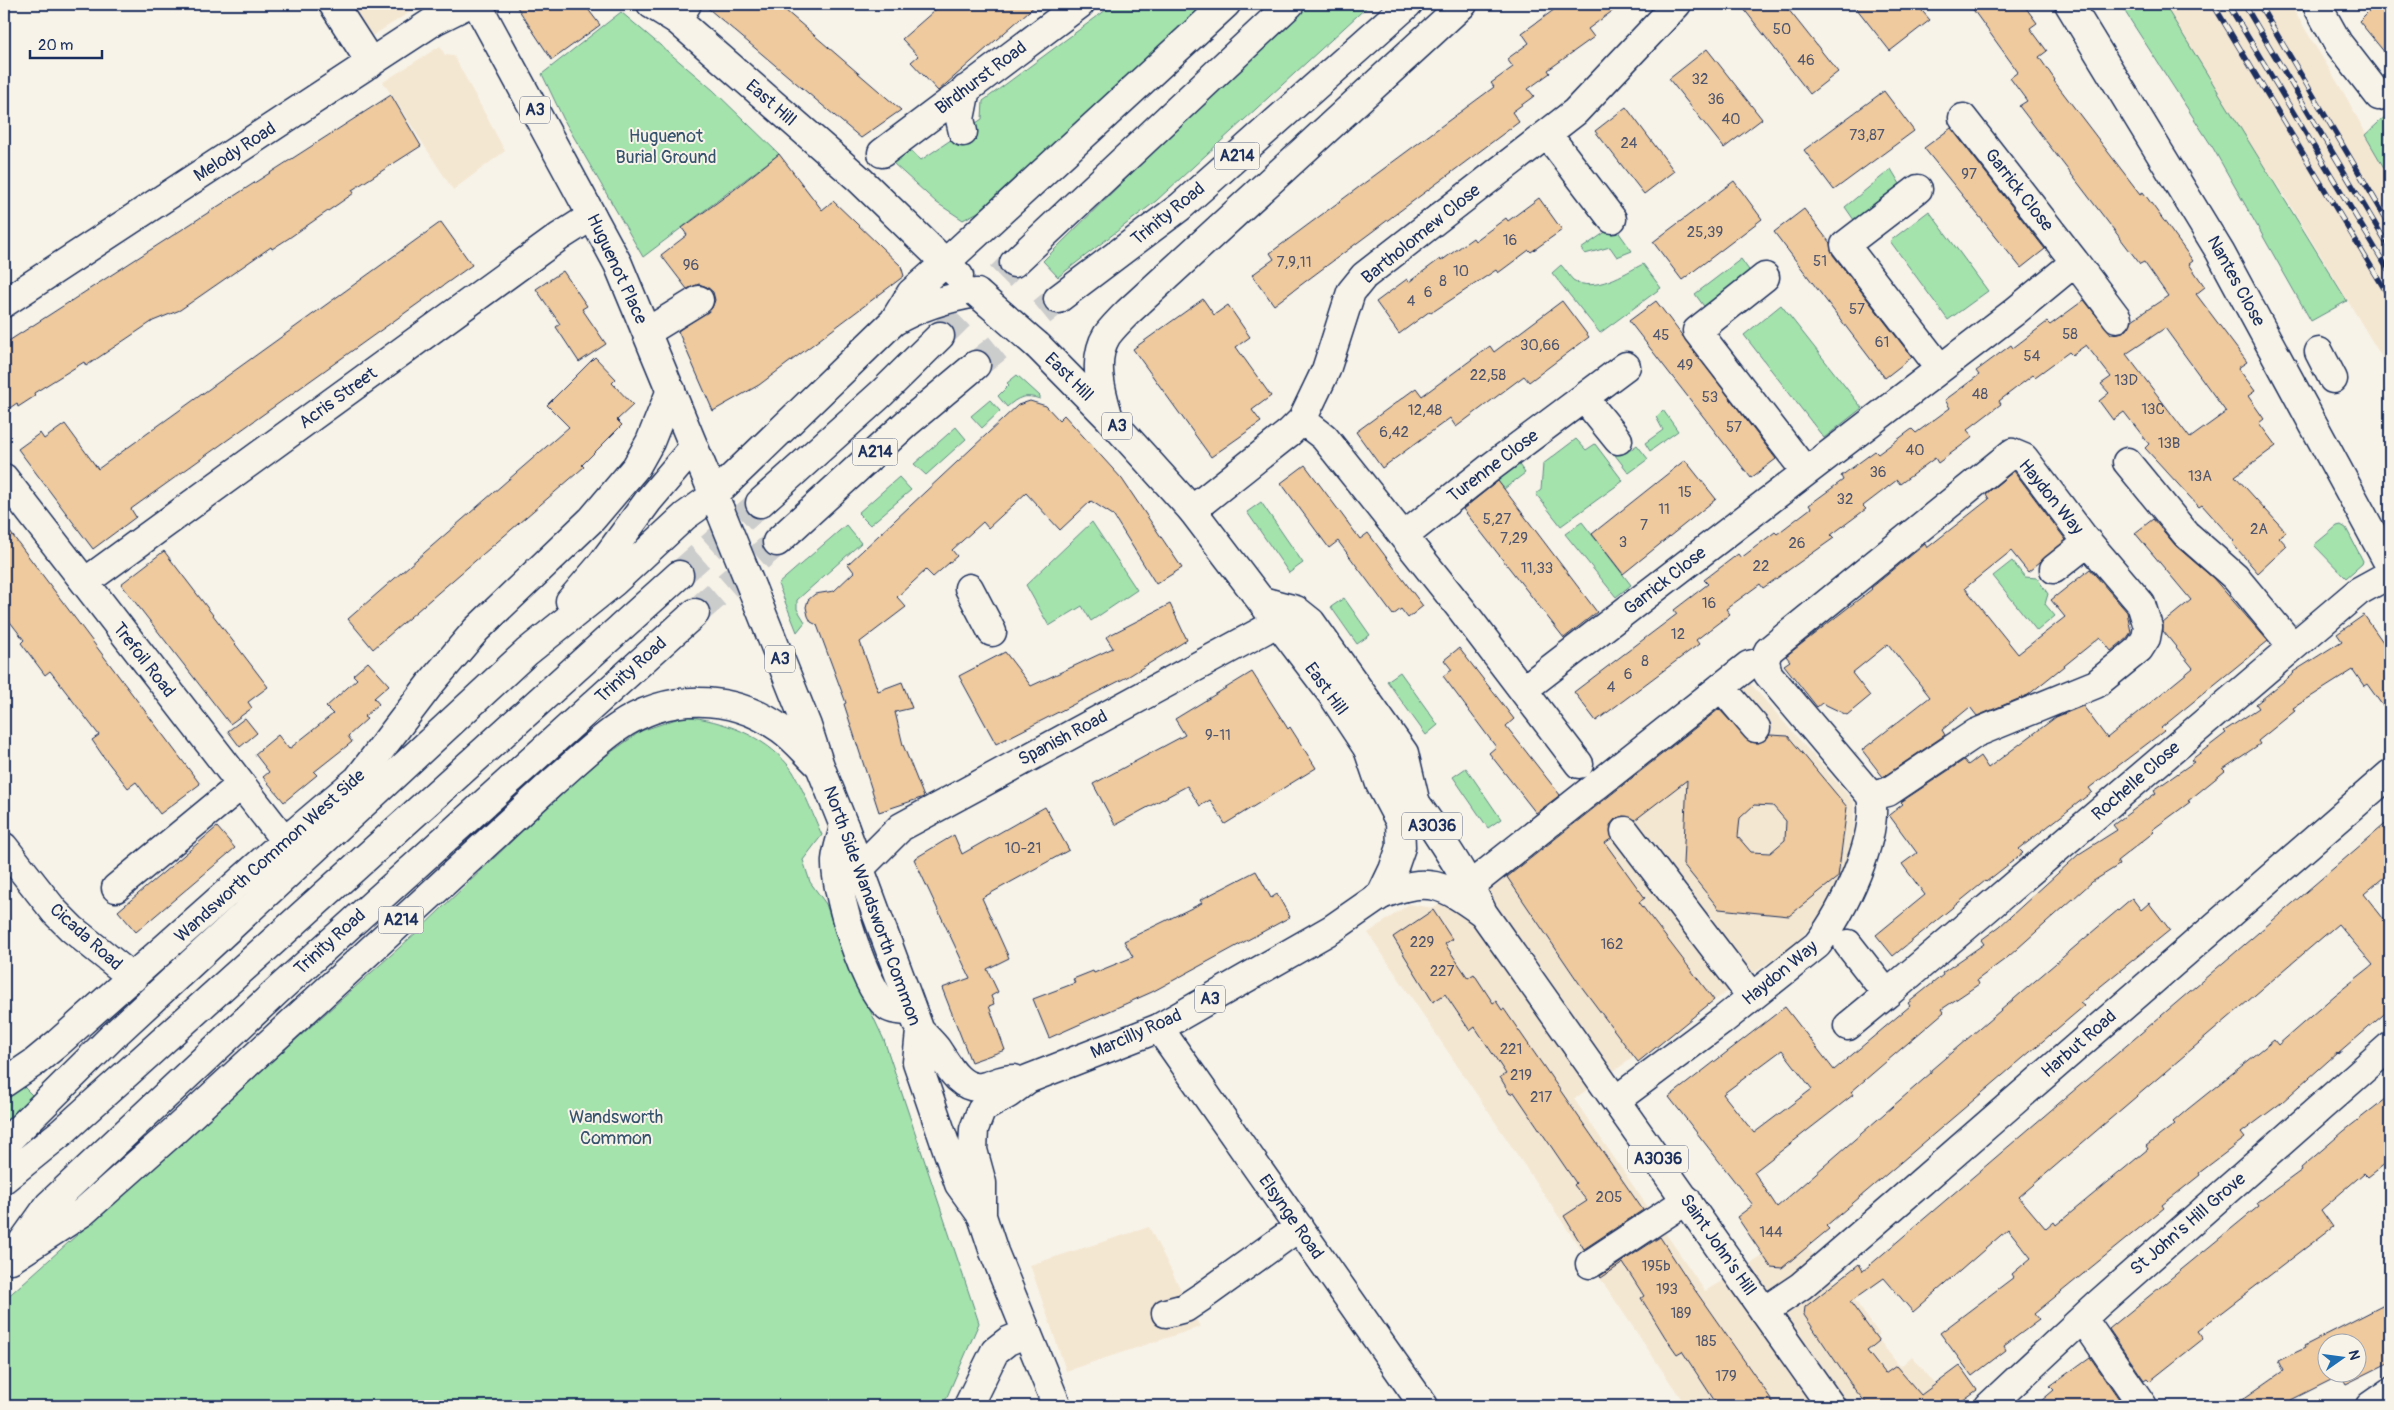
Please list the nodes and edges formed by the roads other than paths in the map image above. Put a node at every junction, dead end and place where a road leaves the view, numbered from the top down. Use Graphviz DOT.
graph roads {
  1 [pos="333,4"];
  2 [pos="468,4"];
  3 [pos="477,4"];
  4 [pos="651,4"];
  5 [pos="1080,4"];
  6 [pos="1226,4"];
  7 [pos="1290,4"];
  8 [pos="1408,4"];
  9 [pos="1462,4"];
  10 [pos="1676,4"];
  11 [pos="2069,4"];
  12 [pos="2319,4"];
  13 [pos="682,12"];
  14 [pos="371,63"];
  15 [pos="966,89"];
  16 [pos="2378,96"];
  17 [pos="1963,118"];
  18 [pos="963,132"];
  19 [pos="1548,135"];
  20 [pos="882,153"];
  21 [pos="1918,189"];
  22 [pos="592,216"];
  23 [pos="1612,219"];
  24 [pos="1014,262"];
  25 [pos="2075,262"];
  26 [pos="945,263"];
  27 [pos="1765,277"];
  28 [pos="967,291"];
  29 [pos="1058,299"];
  30 [pos="699,300"];
  31 [pos="4,303"];
  32 [pos="2118,318"];
  33 [pos="893,322"];
  34 [pos="647,332"];
  35 [pos="940,336"];
  36 [pos="2319,352"];
  37 [pos="976,365"];
  38 [pos="1626,366"];
  39 [pos="1940,368"];
  40 [pos="2333,379"];
  41 [pos="671,390"];
  42 [pos="1584,398"];
  43 [pos="1109,418"];
  44 [pos="1302,420"];
  45 [pos="1618,440"];
  46 [pos="693,448"];
  47 [pos="2127,462"];
  48 [pos="1806,472"];
  49 [pos="4,478"];
  50 [pos="717,503"];
  51 [pos="760,503"];
  52 [pos="1192,510"];
  53 [pos="1404,536"];
  54 [pos="777,542"];
  55 [pos="2088,542"];
  56 [pos="734,545"];
  57 [pos="2390,566"];
  58 [pos="2054,569"];
  59 [pos="2390,574"];
  60 [pos="679,575"];
  61 [pos="85,582"];
  62 [pos="969,588"];
  63 [pos="1262,601"];
  64 [pos="695,613"];
  65 [pos="1278,623"];
  66 [pos="992,632"];
  67 [pos="2292,647"];
  68 [pos="527,652"];
  69 [pos="1765,661"];
  70 [pos="1721,687"];
  71 [pos="1523,690"];
  72 [pos="1756,728"];
  73 [pos="1392,736"];
  74 [pos="1579,764"];
  75 [pos="820,766"];
  76 [pos="1378,766"];
  77 [pos="2390,774"];
  78 [pos="241,785"];
  79 [pos="1870,796"];
  80 [pos="1416,804"];
  81 [pos="844,826"];
  82 [pos="1625,832"];
  83 [pos="285,841"];
  84 [pos="4,847"];
  85 [pos="860,868"];
  86 [pos="1471,885"];
  87 [pos="116,888"];
  88 [pos="1381,895"];
  89 [pos="1483,913"];
  90 [pos="1848,944"];
  91 [pos="132,978"];
  92 [pos="1887,994"];
  93 [pos="1751,996"];
  94 [pos="916,1021"];
  95 [pos="1848,1026"];
  96 [pos="1159,1028"];
  97 [pos="2390,1046"];
  98 [pos="1028,1079"];
  99 [pos="4,1083"];
  100 [pos="1616,1100"];
  101 [pos="4,1144"];
  102 [pos="4,1179"];
  103 [pos="1687,1200"];
  104 [pos="982,1216"];
  105 [pos="1299,1227"];
  106 [pos="7,1262"];
  107 [pos="1590,1264"];
  108 [pos="1764,1311"];
  109 [pos="1166,1313"];
  110 [pos="2083,1319"];
  111 [pos="1027,1333"];
  112 [pos="2390,1392"];
  113 [pos="968,1406"];
  114 [pos="1057,1406"];
  115 [pos="1424,1406"];
  116 [pos="1831,1406"];
  117 [pos="1989,1406"];
  118 [pos="2143,1406"];
  119 [pos="2370,1406"];
  1 -- 14 [label="main road"];
  2 -- 14 [label="main road, Melody Road"];
  3 -- 22 [label="main road, Huguenot Place / A3"];
  4 -- 13 [label="main road, East Hill / A3"];
  5 -- 15 [label="main road, Birdhurst Road"];
  6 -- 26 [label="main road"];
  7 -- 24 [label="main road"];
  8 -- 29 [label="main road, Trinity Road / A214"];
  9 -- 43 [label="main road, A214"];
  10 -- 19 [label="main road, Bartholomew Close"];
  11 -- 57 [label="main road, Nantes Close"];
  12 -- 16 [label="main road"];
  13 -- 26 [label="main road, East Hill / A3"];
  14 -- 31 [label="main road, Melody Road"];
  15 -- 18 [label="main road"];
  15 -- 20 [label="main road, Birdhurst Road"];
  17 -- 25 [label="main road, Garrick Close"];
  19 -- 23 [label="main road"];
  19 -- 44 [label="main road, Bartholomew Close"];
  21 -- 39 [label="main road"];
  22 -- 34 [label="main road, Huguenot Place / A3"];
  22 -- 61 [label="main road, Acris Street"];
  25 -- 32 [label="main road, Garrick Close"];
  25 -- 39 [label="main road, Garrick Close"];
  26 -- 28 [label="main road, East Hill / A3"];
  26 -- 33 [label="main road"];
  27 -- 48 [label="main road"];
  28 -- 33 [label="main road"];
  28 -- 43 [label="main road, East Hill / A3, bridge"];
  30 -- 34 [label="main road"];
  33 -- 50 [label="main road"];
  34 -- 41 [label="main road, Huguenot Place / A3"];
  35 -- 51 [label="main road, A214"];
  36 -- 40 [label="main road"];
  37 -- 54 [label="main road, A214"];
  38 -- 42 [label="main road, Turenne Close"];
  39 -- 48 [label="main road, Garrick Close"];
  41 -- 46 [label="main road, Huguenot Place / A3"];
  41 -- 83 [label="main road, Wandsworth Common West Side"];
  42 -- 45 [label="main road"];
  42 -- 53 [label="main road, Turenne Close"];
  43 -- 52 [label="main road, East Hill / A3"];
  44 -- 52 [label="main road, Bartholomew Close"];
  44 -- 53 [label="main road"];
  46 -- 50 [label="main road, Huguenot Place / A3"];
  46 -- 68 [label="main road"];
  47 -- 67 [label="main road"];
  48 -- 71 [label="main road, Garrick Close"];
  49 -- 61 [label="main road, Trefoil Road"];
  50 -- 56 [label="main road, Huguenot Place / A3, bridge"];
  50 -- 68 [label="main road"];
  52 -- 63 [label="main road, East Hill / A3"];
  53 -- 71 [label="main road"];
  55 -- 58 [label="main road"];
  55 -- 69 [label="main road, Haydon Way"];
  55 -- 79 [label="main road, Haydon Way"];
  56 -- 75 [label="main road, North Side Wandsworth Common / A3, bridge"];
  59 -- 67 [label="main road, Rochelle Close"];
  60 -- 102 [label="main road"];
  61 -- 78 [label="main road, Trefoil Road"];
  62 -- 66 [label="main road"];
  63 -- 65 [label="main road, East Hill / A3"];
  63 -- 73 [label="main road"];
  64 -- 106 [label="main road, Trinity Road / A214"];
  65 -- 76 [label="main road, East Hill / A3"];
  65 -- 85 [label="main road, Spanish Road"];
  67 -- 92 [label="main road, Rochelle Close"];
  68 -- 101 [label="main road"];
  69 -- 70 [label="main road"];
  69 -- 79 [label="main road"];
  70 -- 72 [label="main road"];
  70 -- 86 [label="main road"];
  71 -- 74 [label="main road"];
  73 -- 76 [label="main road"];
  73 -- 80 [label="main road"];
  75 -- 81 [label="main road, North Side Wandsworth Common / A3"];
  75 -- 106 [label="main road, A214"];
  76 -- 80 [label="main road, East Hill / A3036"];
  76 -- 88 [label="main road, Marcilly Road / A3"];
  77 -- 108 [label="main road, Harbut Road"];
  78 -- 83 [label="main road, Trefoil Road"];
  78 -- 87 [label="main road"];
  79 -- 93 [label="main road, Haydon Way"];
  80 -- 86 [label="main road, East Hill / A3036"];
  81 -- 85 [label="main road, North Side Wandsworth Common / A3"];
  81 -- 94 [label="main road"];
  82 -- 93 [label="main road"];
  83 -- 91 [label="main road, Wandsworth Common West Side"];
  84 -- 91 [label="main road, Cicada Road"];
  85 -- 94 [label="main road, North Side Wandsworth Common / A3"];
  86 -- 89 [label="main road, East Hill / A3036"];
  88 -- 89 [label="main road, Marcilly Road / A3036"];
  88 -- 96 [label="main road, Marcilly Road / A3"];
  89 -- 100 [label="main road, Saint John's Hill / A3036"];
  90 -- 92 [label="main road"];
  91 -- 99 [label="main road, Wandsworth Common West Side"];
  92 -- 95 [label="main road, Rochelle Close"];
  93 -- 100 [label="main road, Haydon Way"];
  94 -- 98 [label="main road, A3"];
  94 -- 104 [label="main road, North Side Wandsworth Common / A3"];
  96 -- 98 [label="main road, Marcilly Road / A3"];
  96 -- 105 [label="main road, Elsynge Road"];
  97 -- 110 [label="main road, St John's Hill Grove"];
  98 -- 104 [label="main road, Marcilly Road / A3"];
  100 -- 103 [label="main road, Saint John's Hill / A3036"];
  103 -- 107 [label="main road"];
  103 -- 108 [label="main road, Saint John's Hill / A3036"];
  104 -- 111 [label="main road, North Side Wandsworth Common / A3"];
  105 -- 109 [label="main road"];
  105 -- 115 [label="main road, Elsynge Road"];
  108 -- 116 [label="main road, Saint John's Hill / A3036"];
  110 -- 117 [label="main road, St John's Hill Grove"];
  110 -- 118 [label="main road"];
  111 -- 113 [label="main road"];
  111 -- 114 [label="main road, North Side Wandsworth Common / A3"];
  112 -- 119 [label="main road"];
}
